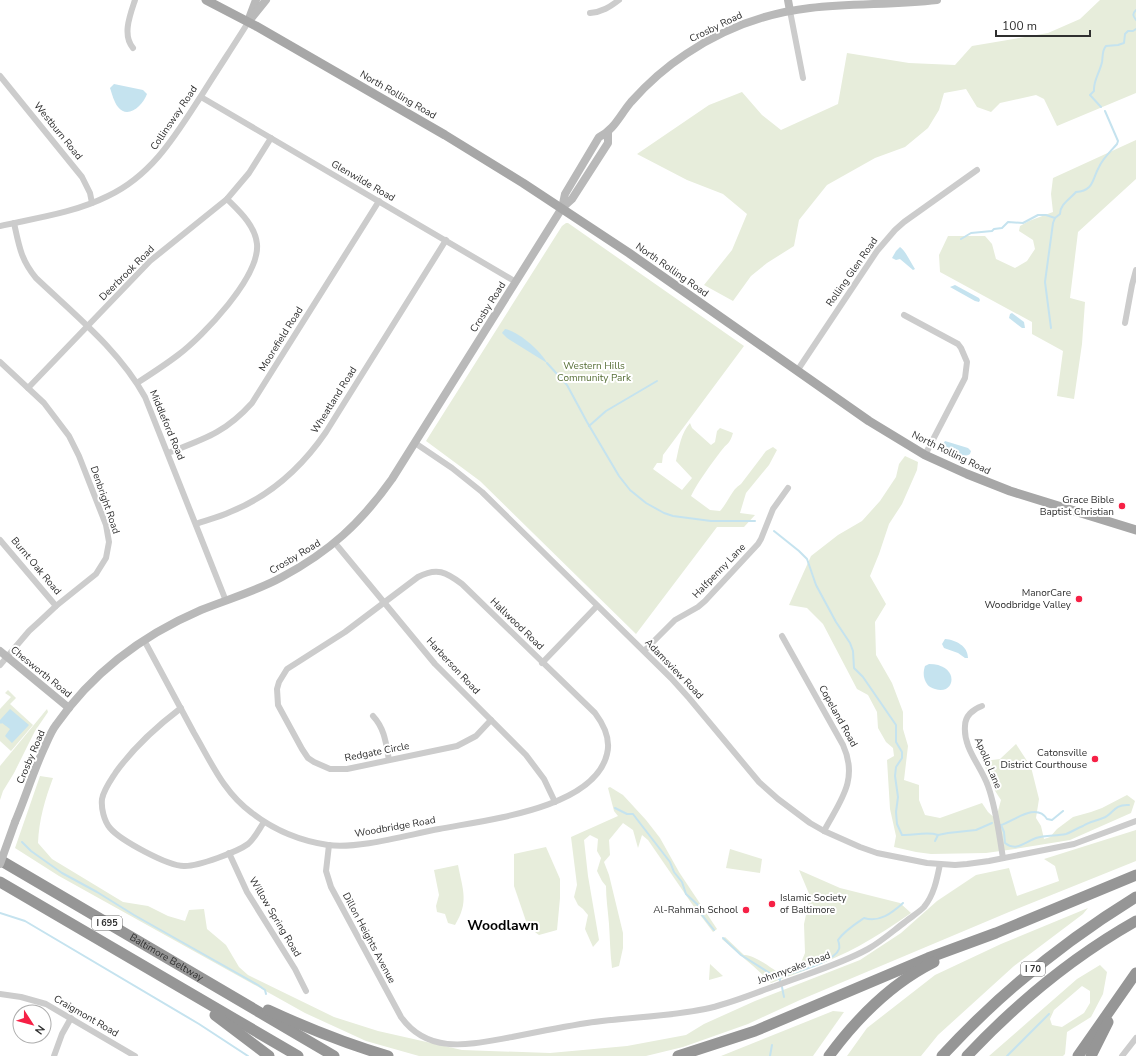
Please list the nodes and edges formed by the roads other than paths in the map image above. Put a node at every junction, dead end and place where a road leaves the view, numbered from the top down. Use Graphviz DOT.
graph roads {
  1 [pos="135,0"];
  2 [pos="206,0"];
  3 [pos="256,0"];
  4 [pos="266,0"];
  5 [pos="619,0"];
  6 [pos="788,0"];
  7 [pos="937,0"];
  8 [pos="790,11"];
  9 [pos="590,13"];
  10 [pos="249,21"];
  11 [pos="133,48"];
  12 [pos="0,76"];
  13 [pos="803,78"];
  14 [pos="201,97"];
  15 [pos="271,138"];
  16 [pos="977,170"];
  17 [pos="227,198"];
  18 [pos="379,201"];
  19 [pos="92,203"];
  20 [pos="562,208"];
  21 [pos="14,223"];
  22 [pos="0,226"];
  23 [pos="446,240"];
  24 [pos="1136,270"];
  25 [pos="516,282"];
  26 [pos="904,315"];
  27 [pos="1125,323"];
  28 [pos="87,327"];
  29 [pos="0,362"];
  30 [pos="797,371"];
  31 [pos="138,383"];
  32 [pos="28,388"];
  33 [pos="415,443"];
  34 [pos="168,453"];
  35 [pos="925,455"];
  36 [pos="788,488"];
  37 [pos="196,524"];
  38 [pos="1136,530"];
  39 [pos="0,540"];
  40 [pos="335,543"];
  41 [pos="226,601"];
  42 [pos="384,603"];
  43 [pos="56,606"];
  44 [pos="598,606"];
  45 [pos="782,636"];
  46 [pos="144,640"];
  47 [pos="644,650"];
  48 [pos="3,654"];
  49 [pos="542,663"];
  50 [pos="0,665"];
  51 [pos="982,706"];
  52 [pos="69,708"];
  53 [pos="181,708"];
  54 [pos="373,716"];
  55 [pos="490,720"];
  56 [pos="608,751"];
  57 [pos="389,760"];
  58 [pos="555,802"];
  59 [pos="1136,821"];
  60 [pos="264,822"];
  61 [pos="824,831"];
  62 [pos="329,845"];
  63 [pos="229,852"];
  64 [pos="1003,858"];
  65 [pos="0,860"];
  66 [pos="0,864"];
  67 [pos="940,864"];
  68 [pos="1136,875"];
  69 [pos="0,882"];
  70 [pos="1136,898"];
  71 [pos="1136,921"];
  72 [pos="996,932"];
  73 [pos="1135,975"];
  74 [pos="166,979"];
  75 [pos="213,985"];
  76 [pos="306,991"];
  77 [pos="0,994"];
  78 [pos="71,1018"];
  79 [pos="414,1032"];
  80 [pos="1136,1038"];
  81 [pos="54,1056"];
  82 [pos="135,1056"];
  83 [pos="269,1056"];
  84 [pos="298,1056"];
  85 [pos="334,1056"];
  86 [pos="388,1056"];
  87 [pos="678,1056"];
  88 [pos="829,1056"];
  89 [pos="942,1056"];
  90 [pos="967,1056"];
  91 [pos="1078,1056"];
  92 [pos="1091,1056"];
  93 [pos="1122,1056"];
  1 -- 11 [label="street"];
  2 -- 10 [label="main road, North Rolling Road"];
  3 -- 10 [label="main road, Collinsway Road"];
  4 -- 10 [label="main road, Collinsway Road"];
  5 -- 9 [label="street"];
  6 -- 8 [label="main road"];
  7 -- 8 [label="main road, Crosby Road"];
  8 -- 13 [label="street"];
  8 -- 20 [label="main road, Crosby Road"];
  10 -- 14 [label="street, Collinsway Road"];
  10 -- 20 [label="main road, North Rolling Road"];
  12 -- 19 [label="street, Westburn Road"];
  14 -- 15 [label="street, Glenwilde Road"];
  14 -- 19 [label="street, Collinsway Road"];
  15 -- 17 [label="street, Deerbrook Road"];
  15 -- 18 [label="street, Glenwilde Road"];
  16 -- 30 [label="street, Rolling Glen Road"];
  17 -- 28 [label="street, Deerbrook Road"];
  17 -- 31 [label="street"];
  18 -- 23 [label="street, Glenwilde Road"];
  18 -- 34 [label="street, Moorefield Road"];
  19 -- 21 [label="street, Collinsway Road"];
  20 -- 25 [label="main road, Crosby Road"];
  20 -- 30 [label="main road, North Rolling Road"];
  21 -- 22 [label="street, Collinsway Road"];
  21 -- 28 [label="street, Middleford Road"];
  23 -- 25 [label="street, Glenwilde Road"];
  23 -- 37 [label="street, Wheatland Road"];
  24 -- 27 [label="street"];
  25 -- 33 [label="main road, Crosby Road"];
  26 -- 35 [label="street"];
  28 -- 31 [label="street, Middleford Road"];
  28 -- 32 [label="street, Deerbrook Road"];
  29 -- 32 [label="street, Denbright Road"];
  30 -- 35 [label="main road, North Rolling Road"];
  31 -- 34 [label="street, Middleford Road"];
  32 -- 43 [label="street, Denbright Road"];
  33 -- 40 [label="main road, Crosby Road"];
  33 -- 44 [label="street, Adamsview Road"];
  34 -- 37 [label="street, Middleford Road"];
  35 -- 38 [label="main road, North Rolling Road"];
  36 -- 47 [label="street, Halfpenny Lane"];
  37 -- 41 [label="street, Middleford Road"];
  39 -- 43 [label="street, Burnt Oak Road"];
  40 -- 41 [label="main road, Crosby Road"];
  40 -- 42 [label="street, Harberson Road"];
  41 -- 46 [label="main road, Crosby Road"];
  42 -- 49 [label="street, Hallwood Road"];
  42 -- 55 [label="street, Harberson Road"];
  42 -- 57 [label="street, Redgate Circle"];
  43 -- 48 [label="street, Denbright Road"];
  44 -- 47 [label="street, Adamsview Road"];
  44 -- 49 [label="street"];
  45 -- 61 [label="street, Copeland Road"];
  46 -- 52 [label="main road, Crosby Road"];
  46 -- 53 [label="street, Woodbridge Road"];
  47 -- 61 [label="street, Adamsview Road"];
  48 -- 50 [label="street, Denbright Road"];
  48 -- 52 [label="main road, Chesworth Road"];
  49 -- 56 [label="street, Hallwood Road"];
  51 -- 64 [label="street, Apollo Lane"];
  52 -- 66 [label="main road, Crosby Road, bridge"];
  53 -- 60 [label="street, Woodbridge Road"];
  53 -- 63 [label="street"];
  54 -- 57 [label="street"];
  55 -- 57 [label="street, Redgate Circle"];
  55 -- 58 [label="street, Harberson Road"];
  56 -- 58 [label="street, Woodbridge Road"];
  58 -- 62 [label="street, Woodbridge Road"];
  59 -- 64 [label="street"];
  60 -- 62 [label="street, Woodbridge Road"];
  60 -- 63 [label="street"];
  61 -- 67 [label="street, Adamsview Road"];
  62 -- 79 [label="street, Dillon Heights Avenue"];
  63 -- 76 [label="street, Willow Spring Road"];
  64 -- 67 [label="street"];
  65 -- 75 [label="highway, Baltimore Beltway / I 695"];
  67 -- 79 [label="street, Johnnycake Road"];
  68 -- 72 [label="highway"];
  69 -- 74 [label="highway, Baltimore Beltway / I 695"];
  70 -- 89 [label="highway, I 70"];
  71 -- 90 [label="highway, I 70"];
  72 -- 87 [label="highway"];
  72 -- 88 [label="highway"];
  73 -- 91 [label="highway"];
  73 -- 92 [label="highway"];
  74 -- 83 [label="highway"];
  74 -- 84 [label="highway, Baltimore Beltway / I 695"];
  75 -- 85 [label="highway, Baltimore Beltway / I 695"];
  75 -- 86 [label="highway"];
  77 -- 78 [label="street, Craigmont Road"];
  78 -- 81 [label="street"];
  78 -- 82 [label="street, Craigmont Road"];
  80 -- 93 [label="street"];
}
